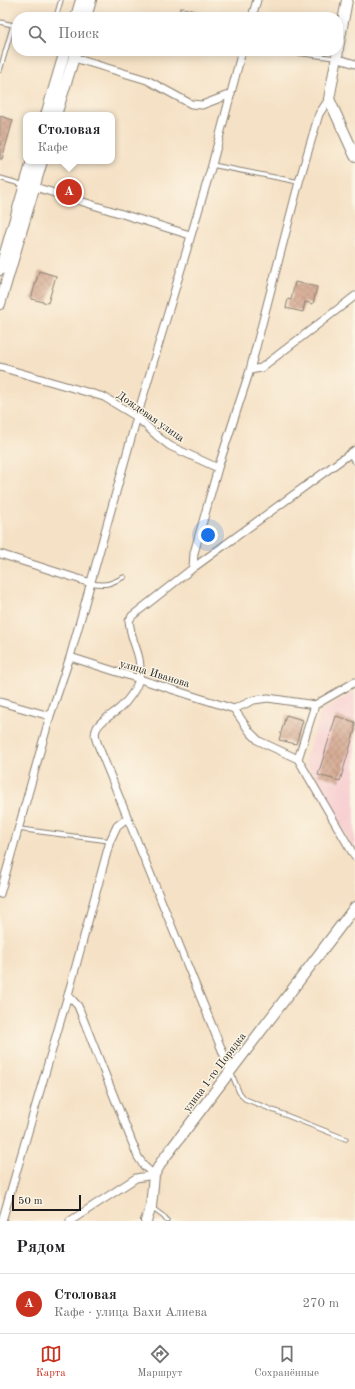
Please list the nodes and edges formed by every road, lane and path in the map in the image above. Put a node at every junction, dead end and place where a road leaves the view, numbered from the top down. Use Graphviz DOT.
graph roads {
  1 [pos="61,0"];
  2 [pos="81,0"];
  3 [pos="91,0"];
  4 [pos="257,0"];
  5 [pos="347,0"];
  6 [pos="182,10"];
  7 [pos="57,12"];
  8 [pos="77,12"];
  9 [pos="87,12"];
  10 [pos="190,12"];
  11 [pos="253,12"];
  12 [pos="343,21"];
  13 [pos="0,22"];
  14 [pos="12,25"];
  15 [pos="12,35"];
  16 [pos="71,56"];
  17 [pos="71,56"];
  18 [pos="80,56"];
  19 [pos="241,56"];
  20 [pos="336,56"];
  21 [pos="342,56"];
  22 [pos="355,64"];
  23 [pos="0,70"];
  24 [pos="231,94"];
  25 [pos="328,98"];
  26 [pos="47,112"];
  27 [pos="57,112"];
  28 [pos="355,156"];
  29 [pos="32,164"];
  30 [pos="41,164"];
  31 [pos="212,165"];
  32 [pos="0,178"];
  33 [pos="299,182"];
  34 [pos="30,186"];
  35 [pos="190,235"];
  36 [pos="0,270"];
  37 [pos="355,296"];
  38 [pos="0,304"];
  39 [pos="0,367"];
  40 [pos="250,370"];
  41 [pos="138,417"];
  42 [pos="353,451"];
  43 [pos="355,460"];
  44 [pos="218,468"];
  45 [pos="0,554"];
  46 [pos="193,568"];
  47 [pos="124,577"];
  48 [pos="91,583"];
  49 [pos="70,658"];
  50 [pos="139,680"];
  51 [pos="355,682"];
  52 [pos="0,702"];
  53 [pos="315,705"];
  54 [pos="234,709"];
  55 [pos="50,716"];
  56 [pos="298,759"];
  57 [pos="127,818"];
  58 [pos="19,829"];
  59 [pos="110,841"];
  60 [pos="355,857"];
  61 [pos="0,891"];
  62 [pos="355,907"];
  63 [pos="68,995"];
  64 [pos="230,1070"];
  65 [pos="346,1139"];
  66 [pos="154,1175"];
  67 [pos="151,1207"];
  68 [pos="2,1221"];
  69 [pos="70,1221"];
  70 [pos="146,1221"];
  71 [pos="167,1221"];
  1 -- 7 [label="lane"];
  2 -- 8 [label="street"];
  3 -- 9 [label="street"];
  4 -- 11 [label="street"];
  5 -- 12 [label="street"];
  6 -- 10 [label="lane"];
  13 -- 14 [label="lane"];
  15 -- 23 [label="lane"];
  16 -- 26 [label="street"];
  17 -- 27 [label="street"];
  18 -- 24 [label="street"];
  19 -- 24 [label="street"];
  20 -- 25 [label="street"];
  21 -- 22 [label="street"];
  24 -- 31 [label="street"];
  25 -- 28 [label="street"];
  25 -- 33 [label="street"];
  29 -- 34 [label="street"];
  30 -- 34 [label="street"];
  31 -- 33 [label="lane"];
  31 -- 35 [label="street"];
  32 -- 34 [label="lane"];
  33 -- 40 [label="street"];
  34 -- 35 [label="street"];
  34 -- 36 [label="street"];
  34 -- 38 [label="street"];
  35 -- 41 [label="street"];
  37 -- 40 [label="street"];
  39 -- 41 [label="street, Дождевая улица"];
  40 -- 44 [label="street"];
  41 -- 44 [label="street, Дождевая улица"];
  41 -- 48 [label="street"];
  42 -- 43 [label="street"];
  42 -- 46 [label="street"];
  44 -- 46 [label="street"];
  45 -- 48 [label="street"];
  46 -- 50 [label="street"];
  47 -- 48 [label="lane"];
  48 -- 49 [label="street"];
  49 -- 50 [label="street, улица Иванова"];
  49 -- 55 [label="street"];
  50 -- 54 [label="street, улица Иванова"];
  50 -- 57 [label="street"];
  51 -- 53 [label="street"];
  52 -- 55 [label="street"];
  53 -- 54 [label="street"];
  53 -- 56 [label="street"];
  54 -- 56 [label="street"];
  55 -- 58 [label="street"];
  56 -- 60 [label="street"];
  57 -- 59 [label="street"];
  57 -- 64 [label="street"];
  58 -- 59 [label="lane"];
  58 -- 61 [label="street"];
  59 -- 63 [label="street"];
  62 -- 64 [label="street, улица 1-го Порядка"];
  63 -- 66 [label="street"];
  63 -- 68 [label="street"];
  64 -- 65 [label="lane"];
  64 -- 66 [label="street, улица 1-го Порядка"];
  66 -- 67 [label="street"];
  66 -- 69 [label="street"];
  67 -- 70 [label="street"];
  67 -- 71 [label="lane"];
}
